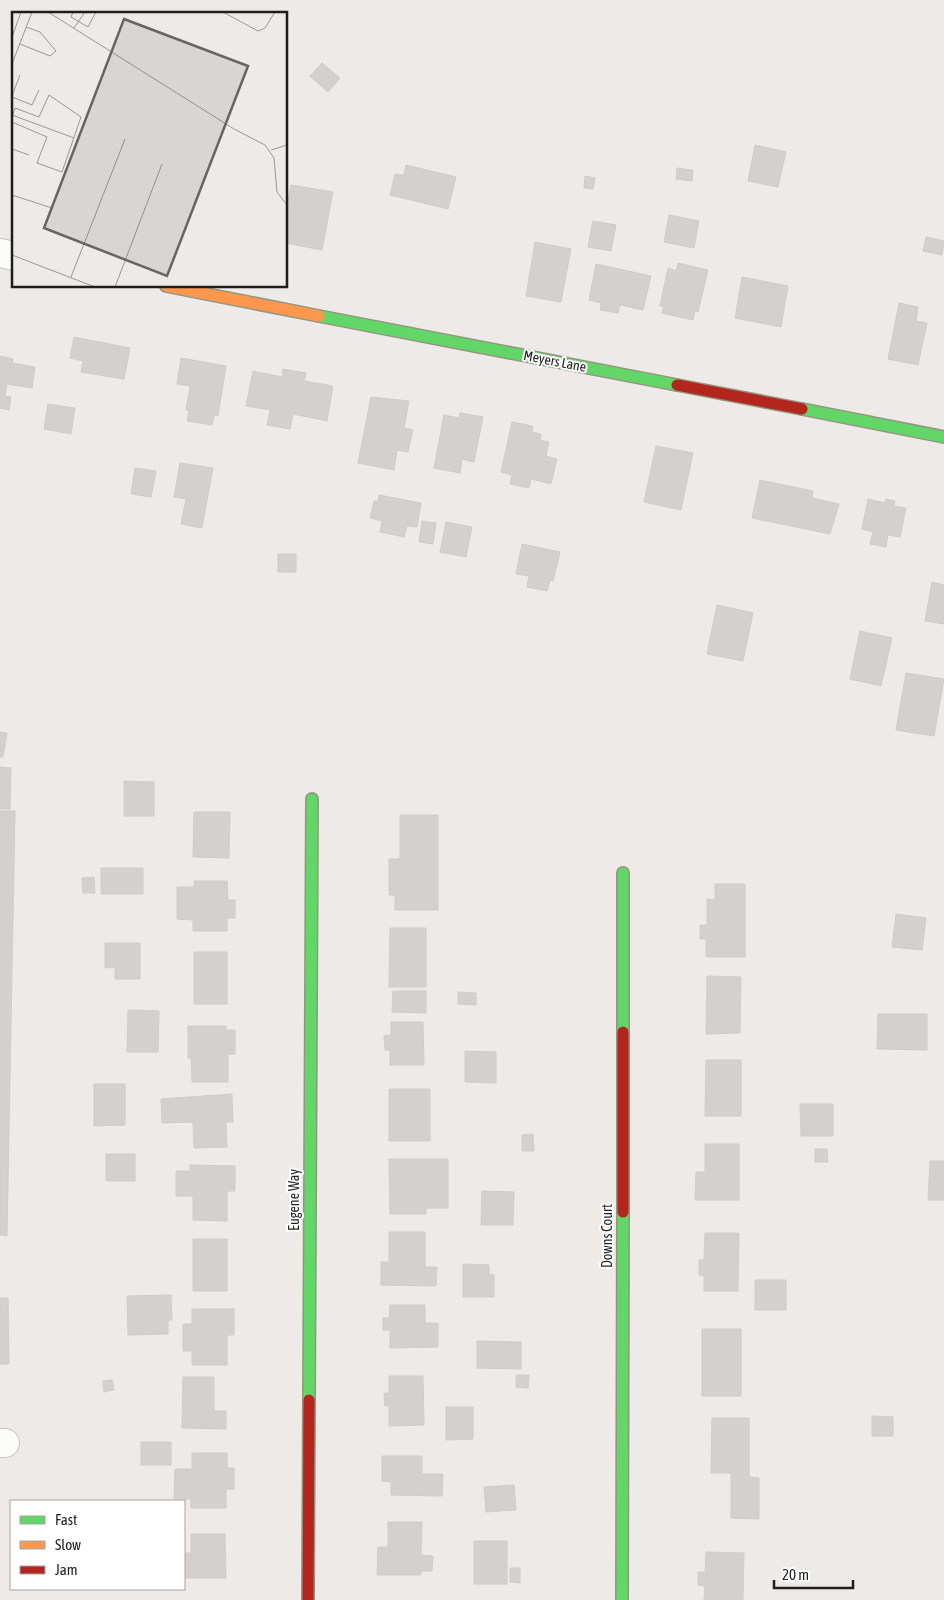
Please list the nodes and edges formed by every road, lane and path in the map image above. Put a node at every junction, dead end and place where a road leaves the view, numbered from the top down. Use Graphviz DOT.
graph roads {
  1 [pos="176,288"];
  2 [pos="944,437"];
  3 [pos="312,799"];
  4 [pos="623,873"];
  5 [pos="308,1600"];
  6 [pos="622,1600"];
  1 -- 2 [label="street, Meyers Lane"];
  3 -- 5 [label="street, Eugene Way"];
  4 -- 6 [label="street, Downs Court"];
}
